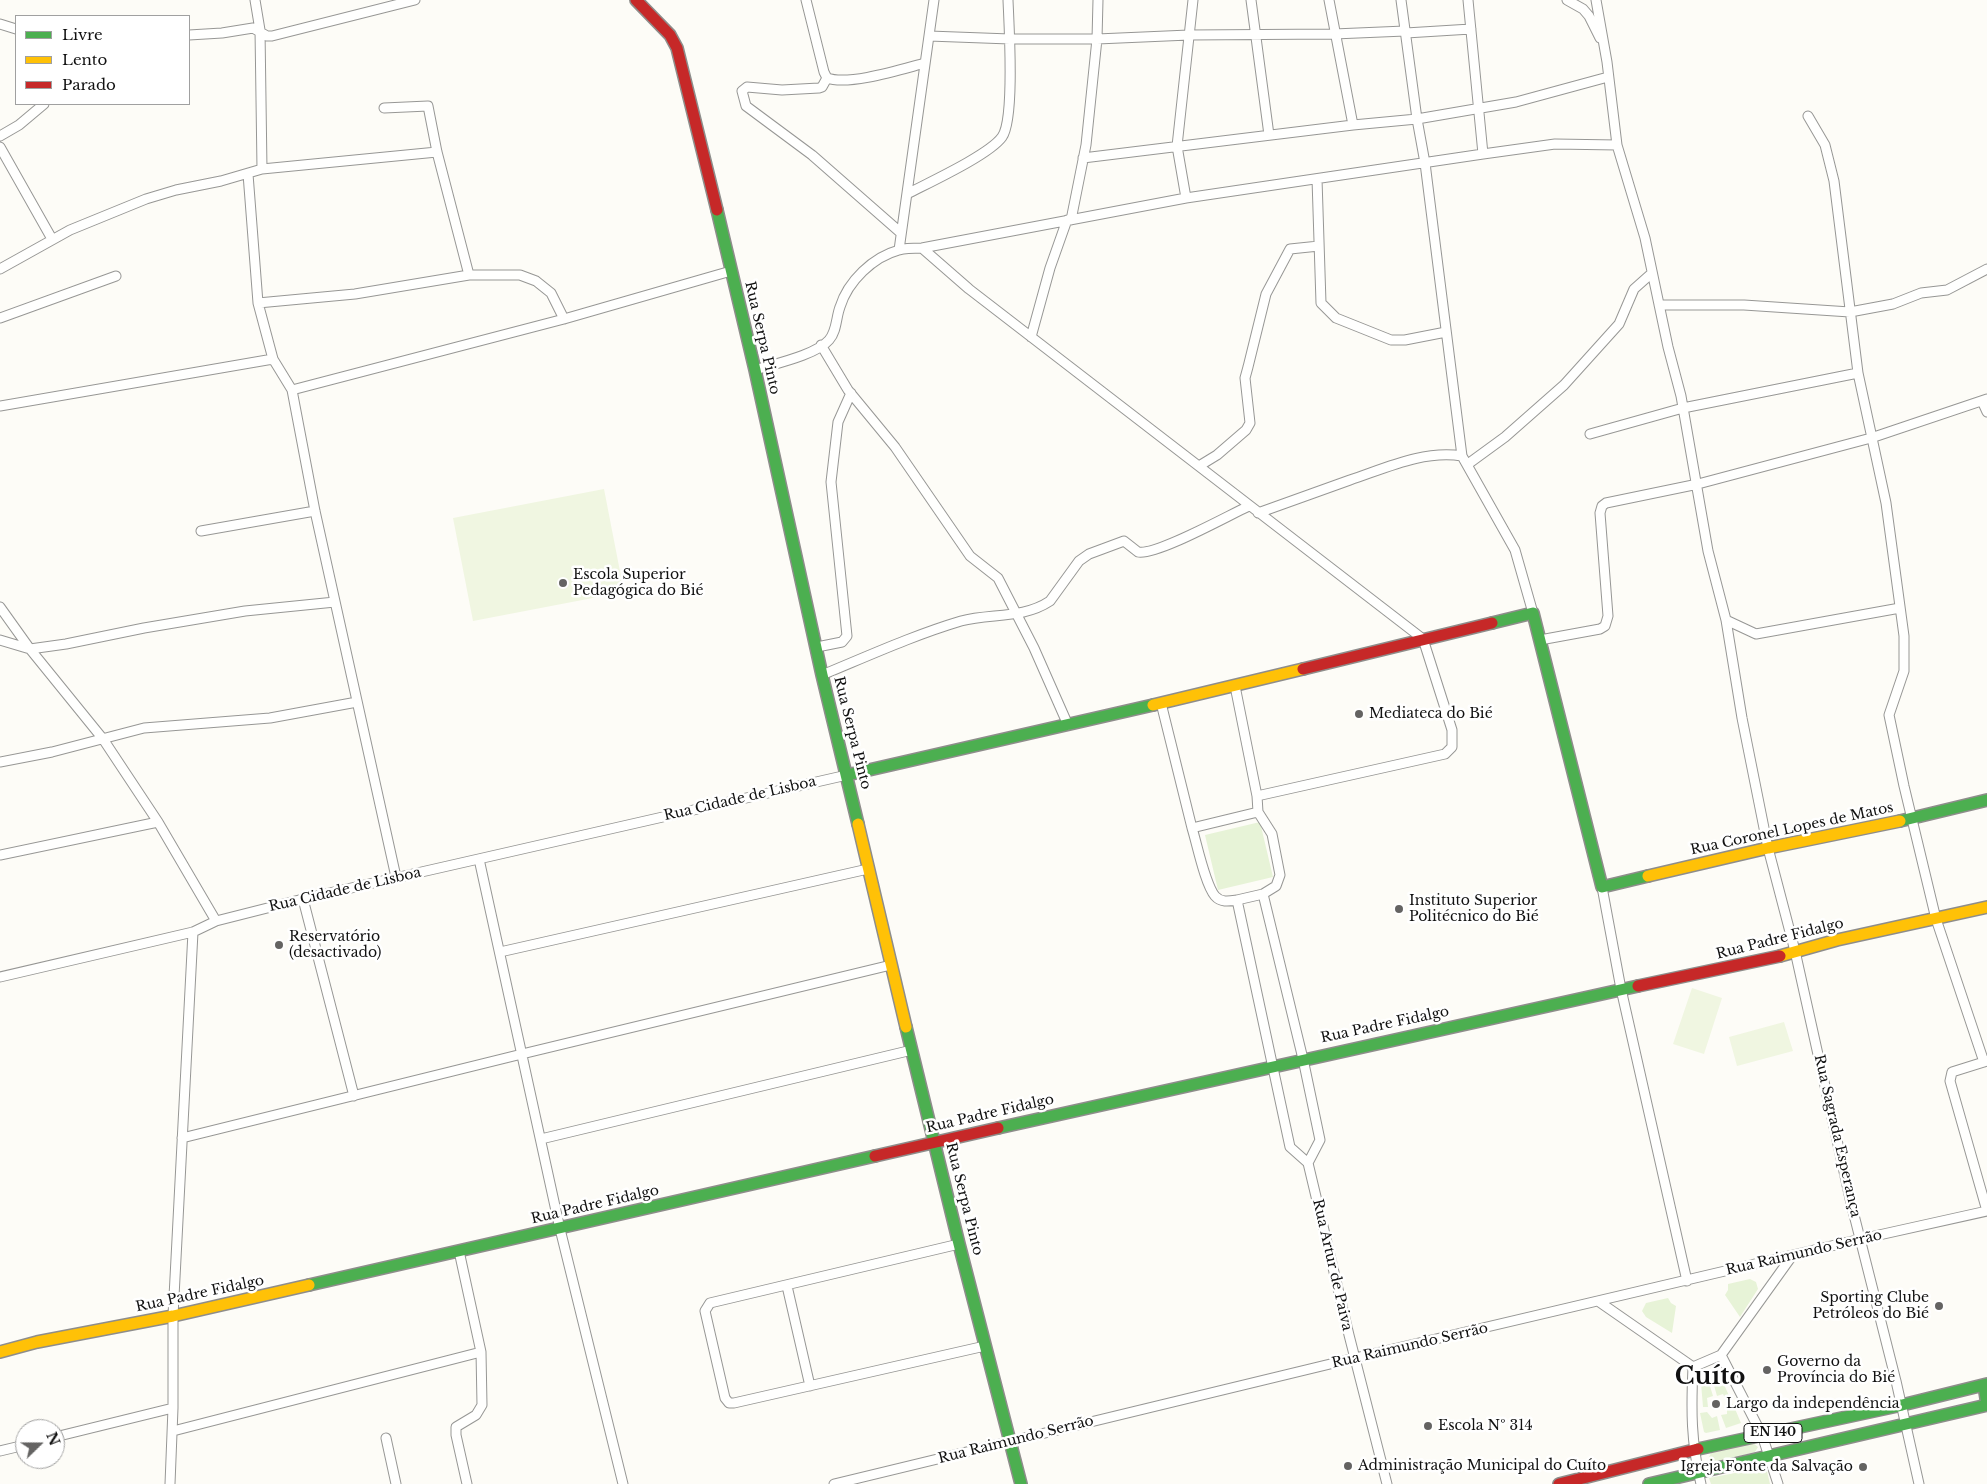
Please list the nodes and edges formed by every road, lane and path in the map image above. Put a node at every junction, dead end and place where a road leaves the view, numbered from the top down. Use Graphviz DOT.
graph roads {
  1 [pos="255,0"];
  2 [pos="415,0"];
  3 [pos="636,0"];
  4 [pos="806,0"];
  5 [pos="934,0"];
  6 [pos="1008,0"];
  7 [pos="1098,0"];
  8 [pos="1193,0"];
  9 [pos="1251,0"];
  10 [pos="1329,0"];
  11 [pos="1401,0"];
  12 [pos="1468,0"];
  13 [pos="1567,0"];
  14 [pos="1596,0"];
  15 [pos="0,24"];
  16 [pos="15,29"];
  17 [pos="1471,29"];
  18 [pos="260,30"];
  19 [pos="1405,32"];
  20 [pos="1334,34"];
  21 [pos="190,35"];
  22 [pos="1188,35"];
  23 [pos="1255,35"];
  24 [pos="929,36"];
  25 [pos="1010,39"];
  26 [pos="1097,39"];
  27 [pos="1602,41"];
  28 [pos="926,63"];
  29 [pos="1608,77"];
  30 [pos="827,78"];
  31 [pos="43,105"];
  32 [pos="384,108"];
  33 [pos="1479,110"];
  34 [pos="1808,116"];
  35 [pos="1417,119"];
  36 [pos="1353,125"];
  37 [pos="1269,135"];
  38 [pos="0,136"];
  39 [pos="1617,145"];
  40 [pos="0,146"];
  41 [pos="1177,146"];
  42 [pos="437,152"];
  43 [pos="1483,154"];
  44 [pos="1083,158"];
  45 [pos="1425,163"];
  46 [pos="262,168"];
  47 [pos="248,174"];
  48 [pos="1317,179"];
  49 [pos="907,194"];
  50 [pos="1186,198"];
  51 [pos="1069,220"];
  52 [pos="901,234"];
  53 [pos="52,239"];
  54 [pos="1319,246"];
  55 [pos="922,248"];
  56 [pos="899,250"];
  57 [pos="0,269"];
  58 [pos="1987,269"];
  59 [pos="731,271"];
  60 [pos="1652,273"];
  61 [pos="469,275"];
  62 [pos="116,276"];
  63 [pos="258,303"];
  64 [pos="1659,305"];
  65 [pos="1850,312"];
  66 [pos="0,318"];
  67 [pos="564,319"];
  68 [pos="1446,332"];
  69 [pos="1031,337"];
  70 [pos="821,345"];
  71 [pos="273,359"];
  72 [pos="755,370"];
  73 [pos="1858,373"];
  74 [pos="292,390"];
  75 [pos="851,393"];
  76 [pos="1985,400"];
  77 [pos="0,406"];
  78 [pos="1683,408"];
  79 [pos="1987,412"];
  80 [pos="1590,434"];
  81 [pos="1871,438"];
  82 [pos="1465,460"];
  83 [pos="1198,466"];
  84 [pos="1698,484"];
  85 [pos="1249,506"];
  86 [pos="315,511"];
  87 [pos="1258,513"];
  88 [pos="201,531"];
  89 [pos="335,602"];
  90 [pos="0,607"];
  91 [pos="1900,608"];
  92 [pos="1533,613"];
  93 [pos="1017,614"];
  94 [pos="1726,620"];
  95 [pos="1422,639"];
  96 [pos="0,640"];
  97 [pos="1540,640"];
  98 [pos="817,648"];
  99 [pos="30,649"];
  100 [pos="822,675"];
  101 [pos="1235,686"];
  102 [pos="357,702"];
  103 [pos="1161,703"];
  104 [pos="1068,725"];
  105 [pos="103,739"];
  106 [pos="0,762"];
  107 [pos="847,775"];
  108 [pos="1257,796"];
  109 [pos="1987,800"];
  110 [pos="1258,812"];
  111 [pos="1912,818"];
  112 [pos="158,822"];
  113 [pos="1192,828"];
  114 [pos="1768,848"];
  115 [pos="0,856"];
  116 [pos="479,859"];
  117 [pos="868,870"];
  118 [pos="396,877"];
  119 [pos="1602,887"];
  120 [pos="1263,894"];
  121 [pos="303,899"];
  122 [pos="1237,900"];
  123 [pos="1987,907"];
  124 [pos="1936,919"];
  125 [pos="216,921"];
  126 [pos="193,932"];
  127 [pos="1795,951"];
  128 [pos="500,952"];
  129 [pos="891,965"];
  130 [pos="0,977"];
  131 [pos="1621,989"];
  132 [pos="912,1050"];
  133 [pos="522,1054"];
  134 [pos="1303,1058"];
  135 [pos="1985,1061"];
  136 [pos="1272,1066"];
  137 [pos="354,1096"];
  138 [pos="182,1138"];
  139 [pos="541,1139"];
  140 [pos="935,1142"];
  141 [pos="1308,1163"];
  142 [pos="1987,1211"];
  143 [pos="560,1228"];
  144 [pos="1861,1239"];
  145 [pos="959,1244"];
  146 [pos="459,1251"];
  147 [pos="1792,1256"];
  148 [pos="1687,1281"];
  149 [pos="787,1286"];
  150 [pos="1598,1302"];
  151 [pos="172,1316"];
  152 [pos="985,1346"];
  153 [pos="0,1352"];
  154 [pos="481,1352"];
  155 [pos="1721,1355"];
  156 [pos="1355,1358"];
  157 [pos="1693,1367"];
  158 [pos="1985,1384"];
  159 [pos="810,1386"];
  160 [pos="1958,1391"];
  161 [pos="1987,1404"];
  162 [pos="1902,1405"];
  163 [pos="174,1408"];
  164 [pos="1962,1410"];
  165 [pos="1905,1424"];
  166 [pos="173,1431"];
  167 [pos="65,1435"];
  168 [pos="1762,1435"];
  169 [pos="386,1438"];
  170 [pos="1011,1441"];
  171 [pos="15,1447"];
  172 [pos="1694,1450"];
  173 [pos="0,1451"];
  174 [pos="1770,1455"];
  175 [pos="1698,1472"];
  176 [pos="170,1484"];
  177 [pos="396,1484"];
  178 [pos="467,1484"];
  179 [pos="622,1484"];
  180 [pos="834,1484"];
  181 [pos="1021,1484"];
  182 [pos="1387,1484"];
  183 [pos="1559,1484"];
  184 [pos="1649,1484"];
  185 [pos="1701,1484"];
  186 [pos="1778,1484"];
  187 [pos="1919,1484"];
  1 -- 18 [label="street"];
  2 -- 18 [label="street"];
  3 -- 59 [label="street, Rua Serpa Pinto"];
  4 -- 30 [label="street"];
  5 -- 24 [label="street"];
  6 -- 25 [label="street"];
  7 -- 26 [label="street"];
  8 -- 22 [label="street"];
  9 -- 23 [label="street"];
  10 -- 20 [label="street"];
  11 -- 19 [label="street"];
  12 -- 17 [label="street"];
  13 -- 27 [label="street"];
  14 -- 27 [label="street"];
  15 -- 16 [label="street"];
  17 -- 19 [label="street"];
  17 -- 33 [label="street"];
  18 -- 21 [label="street"];
  18 -- 46 [label="street"];
  19 -- 20 [label="street"];
  19 -- 35 [label="street"];
  20 -- 23 [label="street"];
  20 -- 36 [label="street"];
  22 -- 23 [label="street"];
  22 -- 26 [label="street"];
  22 -- 41 [label="street"];
  23 -- 37 [label="street"];
  24 -- 25 [label="street"];
  24 -- 28 [label="street"];
  25 -- 26 [label="street"];
  25 -- 49 [label="street"];
  26 -- 44 [label="street"];
  27 -- 29 [label="street, Rua Sagrada Esperança"];
  28 -- 30 [label="street"];
  28 -- 49 [label="street"];
  29 -- 33 [label="street"];
  29 -- 39 [label="street, Rua Sagrada Esperança"];
  30 -- 52 [label="street"];
  31 -- 38 [label="street"];
  32 -- 42 [label="street"];
  33 -- 35 [label="street"];
  33 -- 43 [label="street"];
  34 -- 65 [label="street"];
  35 -- 36 [label="street"];
  35 -- 45 [label="street"];
  36 -- 37 [label="street"];
  37 -- 41 [label="street"];
  39 -- 43 [label="street"];
  39 -- 60 [label="street, Rua Sagrada Esperança"];
  40 -- 53 [label="street"];
  41 -- 44 [label="street"];
  41 -- 50 [label="street"];
  42 -- 46 [label="street"];
  42 -- 61 [label="street"];
  43 -- 45 [label="street"];
  44 -- 51 [label="street"];
  45 -- 48 [label="street"];
  45 -- 68 [label="street"];
  46 -- 47 [label="street"];
  47 -- 53 [label="street"];
  47 -- 63 [label="street"];
  48 -- 50 [label="street"];
  48 -- 54 [label="street"];
  49 -- 52 [label="street"];
  50 -- 51 [label="street"];
  51 -- 55 [label="street"];
  51 -- 69 [label="street"];
  52 -- 56 [label="street"];
  53 -- 57 [label="street"];
  54 -- 68 [label="street"];
  54 -- 83 [label="street"];
  55 -- 56 [label="street"];
  55 -- 69 [label="street"];
  56 -- 70 [label="street"];
  58 -- 65 [label="street"];
  59 -- 67 [label="street"];
  59 -- 72 [label="street, Rua Serpa Pinto"];
  60 -- 64 [label="street, Rua Sagrada Esperança"];
  60 -- 82 [label="street"];
  61 -- 63 [label="street"];
  61 -- 67 [label="street"];
  62 -- 66 [label="street"];
  63 -- 71 [label="street"];
  64 -- 65 [label="street"];
  64 -- 78 [label="street, Rua Sagrada Esperança"];
  65 -- 73 [label="street"];
  67 -- 74 [label="street"];
  68 -- 82 [label="street"];
  69 -- 83 [label="street"];
  70 -- 72 [label="street"];
  70 -- 75 [label="street"];
  71 -- 74 [label="street"];
  71 -- 77 [label="street"];
  72 -- 98 [label="street, Rua Serpa Pinto"];
  73 -- 78 [label="street"];
  73 -- 81 [label="street"];
  74 -- 86 [label="street"];
  75 -- 93 [label="street"];
  75 -- 98 [label="street"];
  76 -- 79 [label="street"];
  76 -- 81 [label="street"];
  78 -- 80 [label="street"];
  78 -- 84 [label="street, Rua Sagrada Esperança"];
  81 -- 84 [label="street"];
  81 -- 91 [label="street"];
  82 -- 87 [label="street"];
  82 -- 92 [label="street"];
  83 -- 85 [label="street"];
  84 -- 94 [label="street, Rua Sagrada Esperança"];
  84 -- 97 [label="street"];
  85 -- 87 [label="street"];
  85 -- 93 [label="street"];
  86 -- 88 [label="street"];
  86 -- 89 [label="street"];
  87 -- 95 [label="street"];
  89 -- 99 [label="street"];
  89 -- 102 [label="street"];
  90 -- 99 [label="street"];
  91 -- 94 [label="street"];
  91 -- 111 [label="street"];
  92 -- 95 [label="street"];
  92 -- 97 [label="street"];
  93 -- 100 [label="street"];
  93 -- 104 [label="street"];
  94 -- 114 [label="street, Rua Sagrada Esperança"];
  95 -- 101 [label="street"];
  95 -- 108 [label="street"];
  96 -- 99 [label="street"];
  97 -- 119 [label="street"];
  98 -- 100 [label="street, Rua Serpa Pinto"];
  99 -- 105 [label="street"];
  100 -- 107 [label="street, Rua Serpa Pinto"];
  101 -- 103 [label="street"];
  101 -- 108 [label="street"];
  102 -- 105 [label="street"];
  102 -- 118 [label="street"];
  103 -- 104 [label="street"];
  103 -- 113 [label="street"];
  104 -- 107 [label="street"];
  105 -- 106 [label="street"];
  105 -- 112 [label="street"];
  107 -- 116 [label="street, Rua Cidade de Lisboa"];
  107 -- 117 [label="street, Rua Serpa Pinto"];
  108 -- 110 [label="street"];
  109 -- 111 [label="street, Rua Coronel Lopes de Matos"];
  110 -- 113 [label="street"];
  110 -- 120 [label="street"];
  111 -- 114 [label="street, Rua Coronel Lopes de Matos"];
  111 -- 124 [label="street"];
  112 -- 115 [label="street"];
  112 -- 125 [label="street"];
  113 -- 122 [label="street"];
  114 -- 119 [label="street, Rua Coronel Lopes de Matos"];
  114 -- 127 [label="street, Rua Sagrada Esperança"];
  116 -- 118 [label="street, Rua Cidade de Lisboa"];
  116 -- 128 [label="street"];
  117 -- 128 [label="street"];
  117 -- 129 [label="street, Rua Serpa Pinto"];
  118 -- 121 [label="street, Rua Cidade de Lisboa"];
  119 -- 131 [label="street"];
  120 -- 122 [label="street"];
  120 -- 134 [label="street"];
  121 -- 125 [label="street, Rua Cidade de Lisboa"];
  121 -- 137 [label="street"];
  122 -- 136 [label="street"];
  123 -- 124 [label="street, Rua Padre Fidalgo"];
  124 -- 127 [label="street, Rua Padre Fidalgo"];
  124 -- 135 [label="street"];
  125 -- 126 [label="street, Rua Cidade de Lisboa"];
  126 -- 130 [label="street, Rua Cidade de Lisboa"];
  126 -- 138 [label="street"];
  127 -- 131 [label="street, Rua Padre Fidalgo"];
  127 -- 144 [label="street, Rua Sagrada Esperança"];
  128 -- 133 [label="street"];
  129 -- 132 [label="street, Rua Serpa Pinto"];
  129 -- 133 [label="street"];
  131 -- 134 [label="street, Rua Padre Fidalgo"];
  131 -- 148 [label="street"];
  132 -- 139 [label="street"];
  132 -- 140 [label="street, Rua Serpa Pinto"];
  133 -- 137 [label="street"];
  133 -- 139 [label="street"];
  134 -- 136 [label="street, Rua Padre Fidalgo"];
  134 -- 141 [label="street"];
  135 -- 142 [label="street"];
  136 -- 140 [label="street, Rua Padre Fidalgo"];
  136 -- 141 [label="street"];
  137 -- 138 [label="street"];
  138 -- 151 [label="street"];
  139 -- 143 [label="street"];
  140 -- 143 [label="street, Rua Padre Fidalgo"];
  140 -- 145 [label="street, Rua Serpa Pinto"];
  141 -- 156 [label="street, Rua Artur de Paiva"];
  142 -- 144 [label="street, Rua Raimundo Serrão"];
  143 -- 146 [label="street, Rua Padre Fidalgo"];
  143 -- 179 [label="street"];
  144 -- 147 [label="street, Rua Raimundo Serrão"];
  144 -- 162 [label="street, Rua Sagrada Esperança"];
  145 -- 149 [label="street"];
  145 -- 152 [label="street, Rua Serpa Pinto"];
  146 -- 151 [label="street, Rua Padre Fidalgo"];
  146 -- 154 [label="street"];
  147 -- 148 [label="street, Rua Raimundo Serrão"];
  147 -- 155 [label="street"];
  148 -- 150 [label="street, Rua Raimundo Serrão"];
  149 -- 159 [label="street"];
  149 -- 159 [label="street"];
  150 -- 156 [label="street, Rua Raimundo Serrão"];
  150 -- 157 [label="street"];
  151 -- 153 [label="street, Rua Padre Fidalgo"];
  151 -- 163 [label="street"];
  152 -- 159 [label="street"];
  152 -- 170 [label="street, Rua Serpa Pinto"];
  154 -- 166 [label="street"];
  154 -- 178 [label="street"];
  155 -- 157 [label="street"];
  155 -- 168 [label="street"];
  156 -- 170 [label="street, Rua Raimundo Serrão"];
  156 -- 182 [label="street, Rua Artur de Paiva"];
  157 -- 172 [label="street"];
  158 -- 160 [label="street, EN 140"];
  158 -- 161 [label="street"];
  160 -- 162 [label="street, EN 140"];
  160 -- 164 [label="street"];
  161 -- 164 [label="street, EN 140"];
  162 -- 165 [label="street, Rua Sagrada Esperança"];
  162 -- 168 [label="street, EN 140"];
  163 -- 166 [label="street"];
  163 -- 167 [label="street"];
  164 -- 165 [label="street, EN 140"];
  165 -- 174 [label="street, EN 140"];
  165 -- 187 [label="street, Rua Sagrada Esperança"];
  166 -- 176 [label="street"];
  168 -- 172 [label="street, EN 140"];
  168 -- 174 [label="street"];
  169 -- 177 [label="street"];
  170 -- 180 [label="street, Rua Raimundo Serrão"];
  170 -- 181 [label="street, Rua Serpa Pinto"];
  171 -- 173 [label="street"];
  172 -- 175 [label="street"];
  172 -- 183 [label="street, EN 140"];
  174 -- 175 [label="street, EN 140"];
  174 -- 186 [label="street"];
  175 -- 184 [label="street, EN 140"];
  175 -- 185 [label="street"];
}
